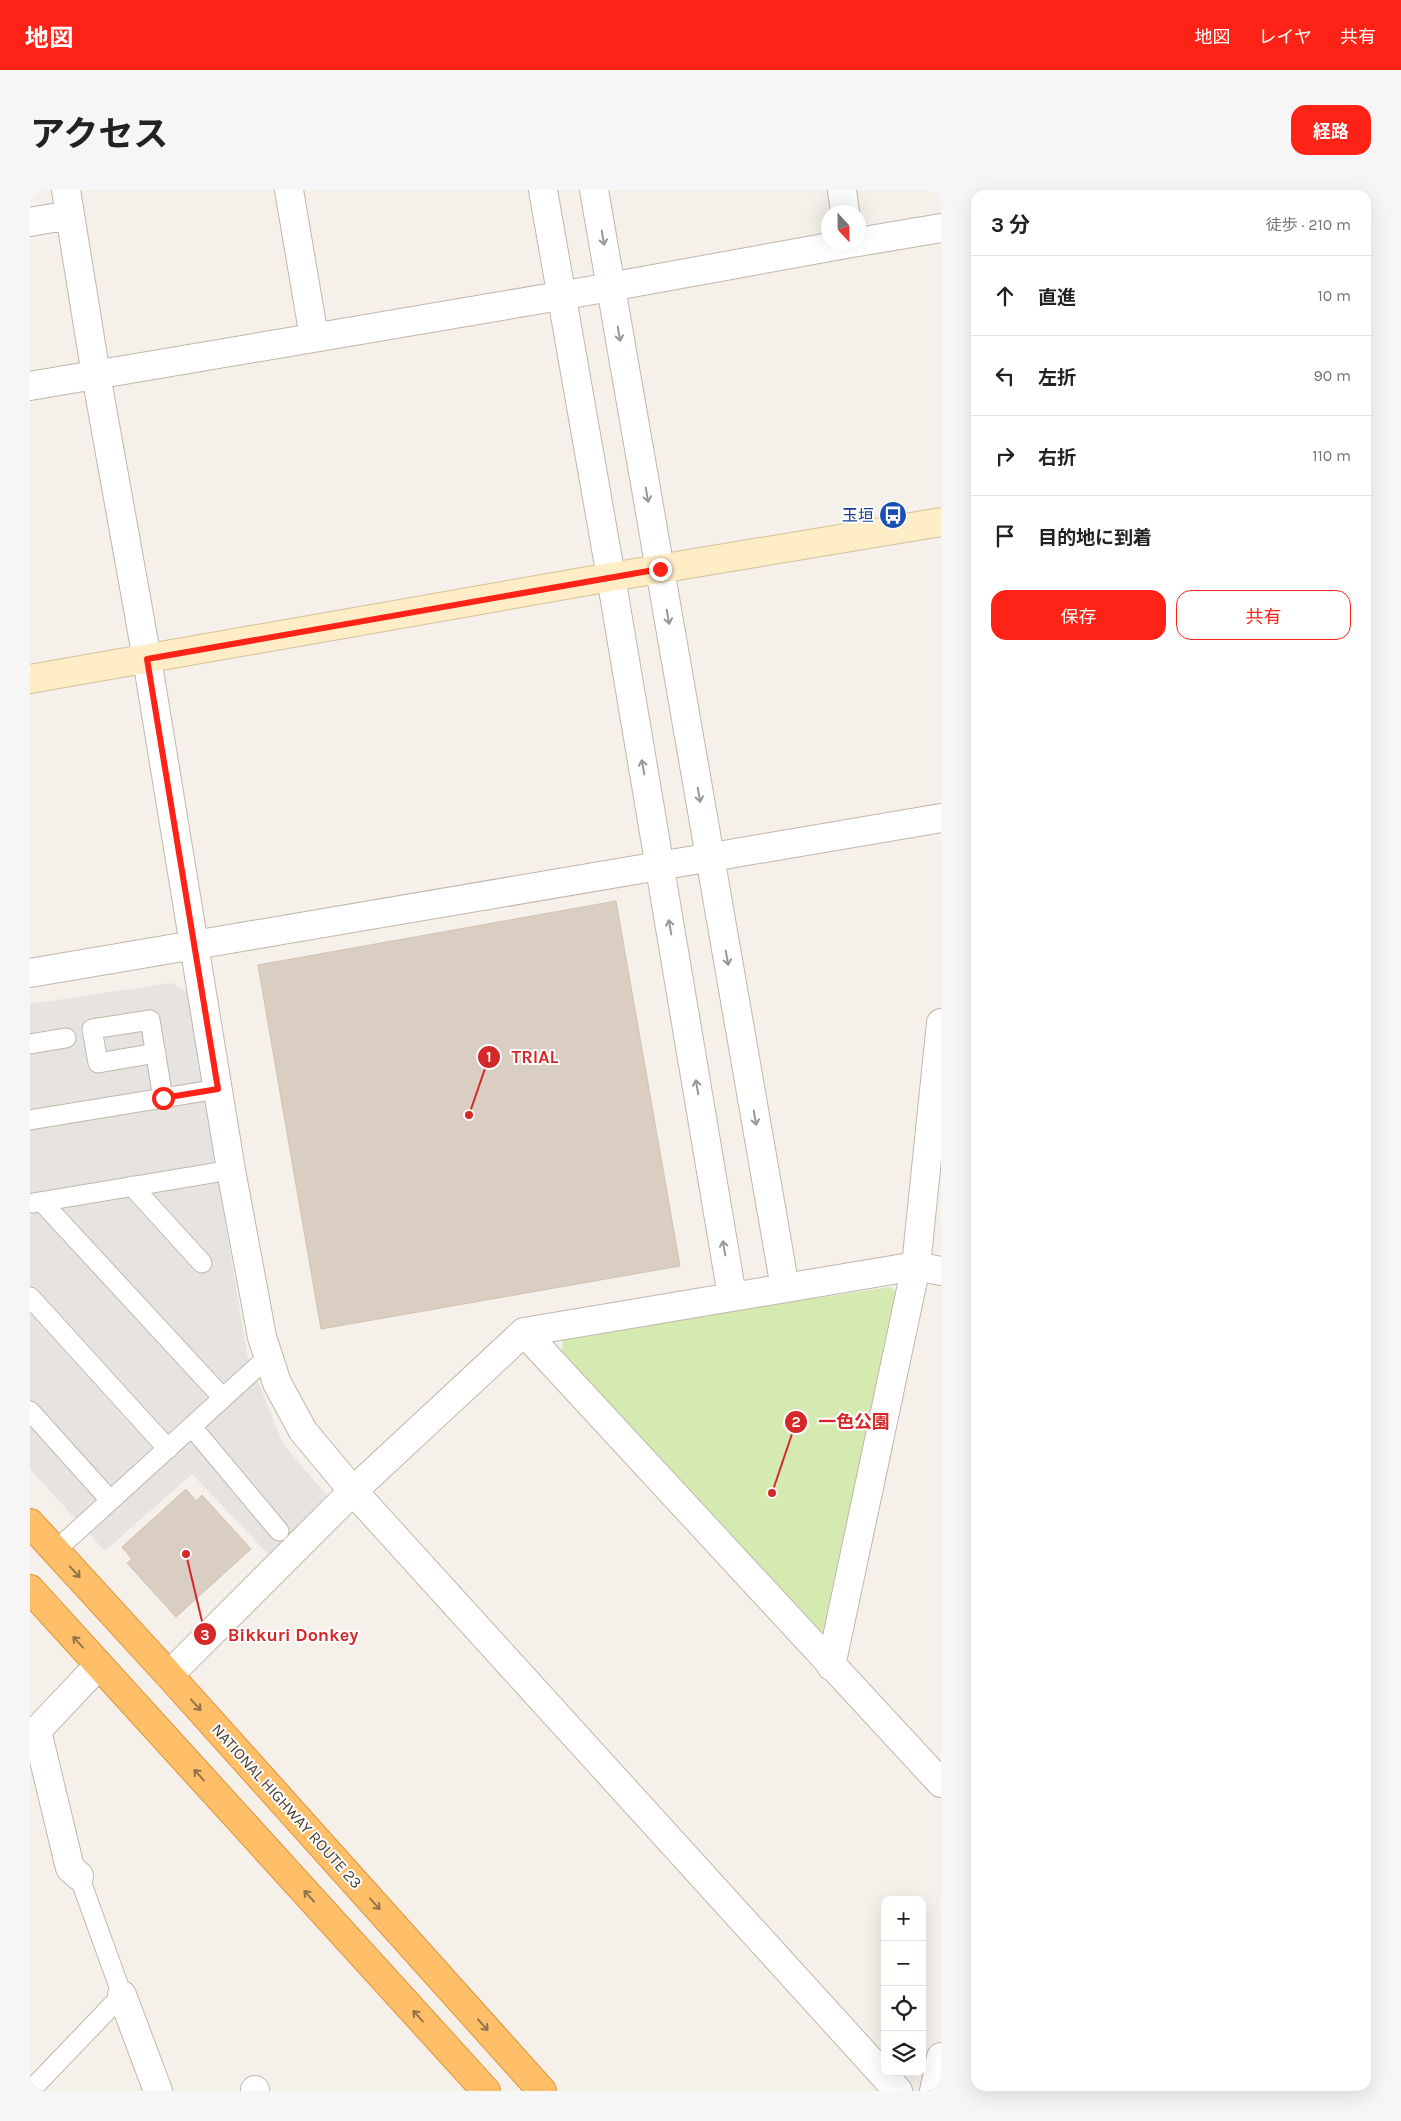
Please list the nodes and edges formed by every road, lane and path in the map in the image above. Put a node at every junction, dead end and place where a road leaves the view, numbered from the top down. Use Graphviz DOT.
graph roads {
  1 [pos="289,190"];
  2 [pos="543,190"];
  3 [pos="594,190"];
  4 [pos="842,190"];
  5 [pos="68,202"];
  6 [pos="844,205"];
  7 [pos="30,222"];
  8 [pos="941,228"];
  9 [pos="866,241"];
  10 [pos="821,249"];
  11 [pos="611,286"];
  12 [pos="560,296"];
  13 [pos="314,336"];
  14 [pos="96,375"];
  15 [pos="30,386"];
  16 [pos="941,522"];
  17 [pos="660,569"];
  18 [pos="611,577"];
  19 [pos="147,659"];
  20 [pos="30,679"];
  21 [pos="941,818"];
  22 [pos="710,858"];
  23 [pos="660,867"];
  24 [pos="194,944"];
  25 [pos="30,973"];
  26 [pos="941,1023"];
  27 [pos="66,1038"];
  28 [pos="30,1044"];
  29 [pos="156,1053"];
  30 [pos="218,1089"];
  31 [pos="163,1098"];
  32 [pos="30,1120"];
  33 [pos="232,1170"];
  34 [pos="132,1186"];
  35 [pos="36,1203"];
  36 [pos="202,1263"];
  37 [pos="928,1269"];
  38 [pos="785,1288"];
  39 [pos="732,1296"];
  40 [pos="30,1297"];
  41 [pos="524,1332"];
  42 [pos="268,1357"];
  43 [pos="223,1398"];
  44 [pos="30,1411"];
  45 [pos="192,1426"];
  46 [pos="168,1448"];
  47 [pos="353,1491"];
  48 [pos="110,1500"];
  49 [pos="30,1523"];
  50 [pos="279,1531"];
  51 [pos="55,1551"];
  52 [pos="30,1589"];
  53 [pos="99,1665"];
  54 [pos="831,1666"];
  55 [pos="169,1675"];
  56 [pos="32,1733"];
  57 [pos="941,1784"];
  58 [pos="78,1876"];
  59 [pos="122,1995"];
  60 [pos="941,2057"];
  61 [pos="30,2091"];
  62 [pos="158,2091"];
  63 [pos="486,2091"];
  64 [pos="542,2091"];
  65 [pos="898,2091"];
  66 [pos="934,2091"];
  1 -- 13 [label="street"];
  2 -- 12 [label="street"];
  3 -- 11 [label="street, one-way"];
  4 -- 6 [label="street"];
  5 -- 7 [label="street"];
  5 -- 14 [label="street"];
  8 -- 9 [label="street"];
  10 -- 11 [label="street"];
  11 -- 12 [label="street"];
  11 -- 17 [label="street, one-way"];
  12 -- 13 [label="street"];
  12 -- 18 [label="street"];
  13 -- 14 [label="street"];
  14 -- 15 [label="street"];
  14 -- 19 [label="street"];
  16 -- 17 [label="street"];
  17 -- 18 [label="street"];
  17 -- 22 [label="street, one-way"];
  18 -- 19 [label="street"];
  23 -- 18 [label="street, one-way"];
  19 -- 20 [label="street"];
  19 -- 24 [label="street"];
  21 -- 22 [label="street"];
  22 -- 23 [label="street"];
  22 -- 38 [label="street, one-way"];
  23 -- 24 [label="street"];
  39 -- 23 [label="street, one-way"];
  24 -- 25 [label="street"];
  24 -- 30 [label="street"];
  26 -- 37 [label="street"];
  27 -- 28 [label="lane"];
  29 -- 31 [label="lane"];
  30 -- 31 [label="lane"];
  30 -- 33 [label="street"];
  31 -- 32 [label="lane"];
  33 -- 34 [label="lane"];
  33 -- 42 [label="street"];
  34 -- 35 [label="lane"];
  34 -- 36 [label="lane"];
  35 -- 43 [label="lane"];
  37 -- 38 [label="street"];
  37 -- 54 [label="street"];
  38 -- 39 [label="street"];
  39 -- 41 [label="street"];
  40 -- 46 [label="lane"];
  41 -- 47 [label="street"];
  41 -- 54 [label="street"];
  42 -- 43 [label="lane"];
  42 -- 47 [label="street"];
  43 -- 45 [label="lane"];
  44 -- 48 [label="lane"];
  45 -- 46 [label="lane"];
  45 -- 50 [label="lane"];
  46 -- 48 [label="lane"];
  47 -- 55 [label="street"];
  47 -- 65 [label="street"];
  48 -- 51 [label="lane"];
  49 -- 51 [label="highway, NATIONAL HIGHWAY ROUTE 23"];
  51 -- 55 [label="highway, NATIONAL HIGHWAY ROUTE 23, one-way"];
  53 -- 52 [label="highway, one-way"];
  53 -- 56 [label="street"];
  63 -- 53 [label="highway, one-way"];
  54 -- 57 [label="street"];
  55 -- 64 [label="highway, NATIONAL HIGHWAY ROUTE 23, one-way"];
  56 -- 58 [label="street"];
  58 -- 59 [label="lane"];
  59 -- 61 [label="lane"];
  59 -- 62 [label="street"];
  60 -- 66 [label="street"];
}
